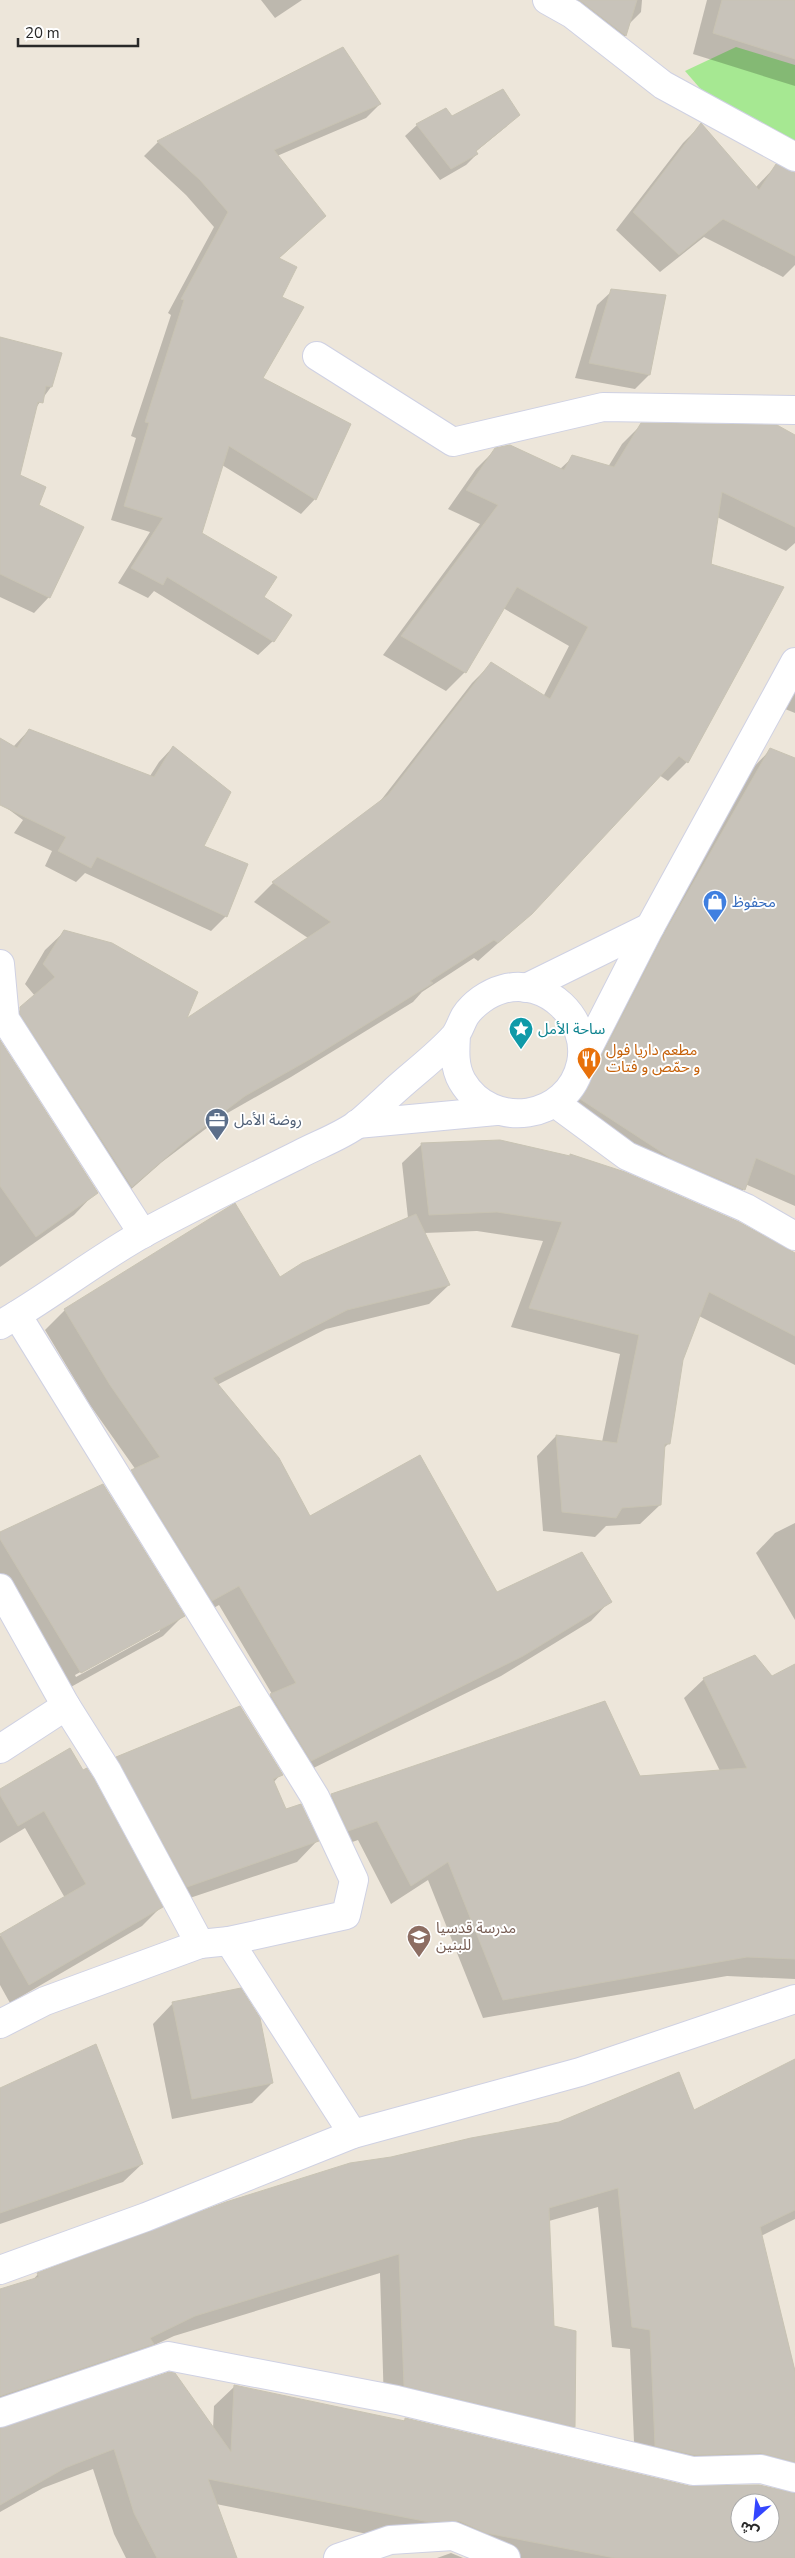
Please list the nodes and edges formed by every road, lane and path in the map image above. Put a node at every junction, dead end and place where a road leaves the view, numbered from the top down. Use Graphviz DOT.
graph roads {
  1 [pos="547,0"];
  2 [pos="795,157"];
  3 [pos="317,356"];
  4 [pos="795,410"];
  5 [pos="795,662"];
  6 [pos="650,927"];
  7 [pos="0,964"];
  8 [pos="526,988"];
  9 [pos="456,1035"];
  10 [pos="582,1060"];
  11 [pos="555,1104"];
  12 [pos="496,1111"];
  13 [pos="357,1124"];
  14 [pos="143,1234"];
  15 [pos="795,1236"];
  16 [pos="9,1320"];
  17 [pos="0,1588"];
  18 [pos="66,1706"];
  19 [pos="0,1748"];
  20 [pos="229,1941"];
  21 [pos="200,1944"];
  22 [pos="795,1999"];
  23 [pos="0,2024"];
  24 [pos="352,2134"];
  25 [pos="0,2270"];
  26 [pos="0,2413"];
  27 [pos="795,2478"];
  28 [pos="338,2558"];
  29 [pos="506,2558"];
  1 -- 2 [label="street"];
  3 -- 4 [label="street"];
  5 -- 6 [label="street"];
  6 -- 8 [label="street"];
  6 -- 10 [label="street"];
  7 -- 14 [label="street"];
  8 -- 9 [label="street"];
  8 -- 10 [label="street"];
  9 -- 12 [label="street"];
  9 -- 13 [label="street"];
  10 -- 11 [label="street"];
  11 -- 12 [label="street"];
  11 -- 15 [label="street"];
  12 -- 13 [label="street"];
  13 -- 14 [label="street"];
  14 -- 16 [label="street"];
  16 -- 20 [label="street"];
  17 -- 18 [label="street"];
  18 -- 19 [label="street"];
  18 -- 21 [label="street"];
  20 -- 21 [label="street"];
  20 -- 24 [label="street"];
  21 -- 23 [label="street"];
  22 -- 24 [label="street"];
  24 -- 25 [label="street"];
  26 -- 27 [label="street"];
  28 -- 29 [label="street"];
}
